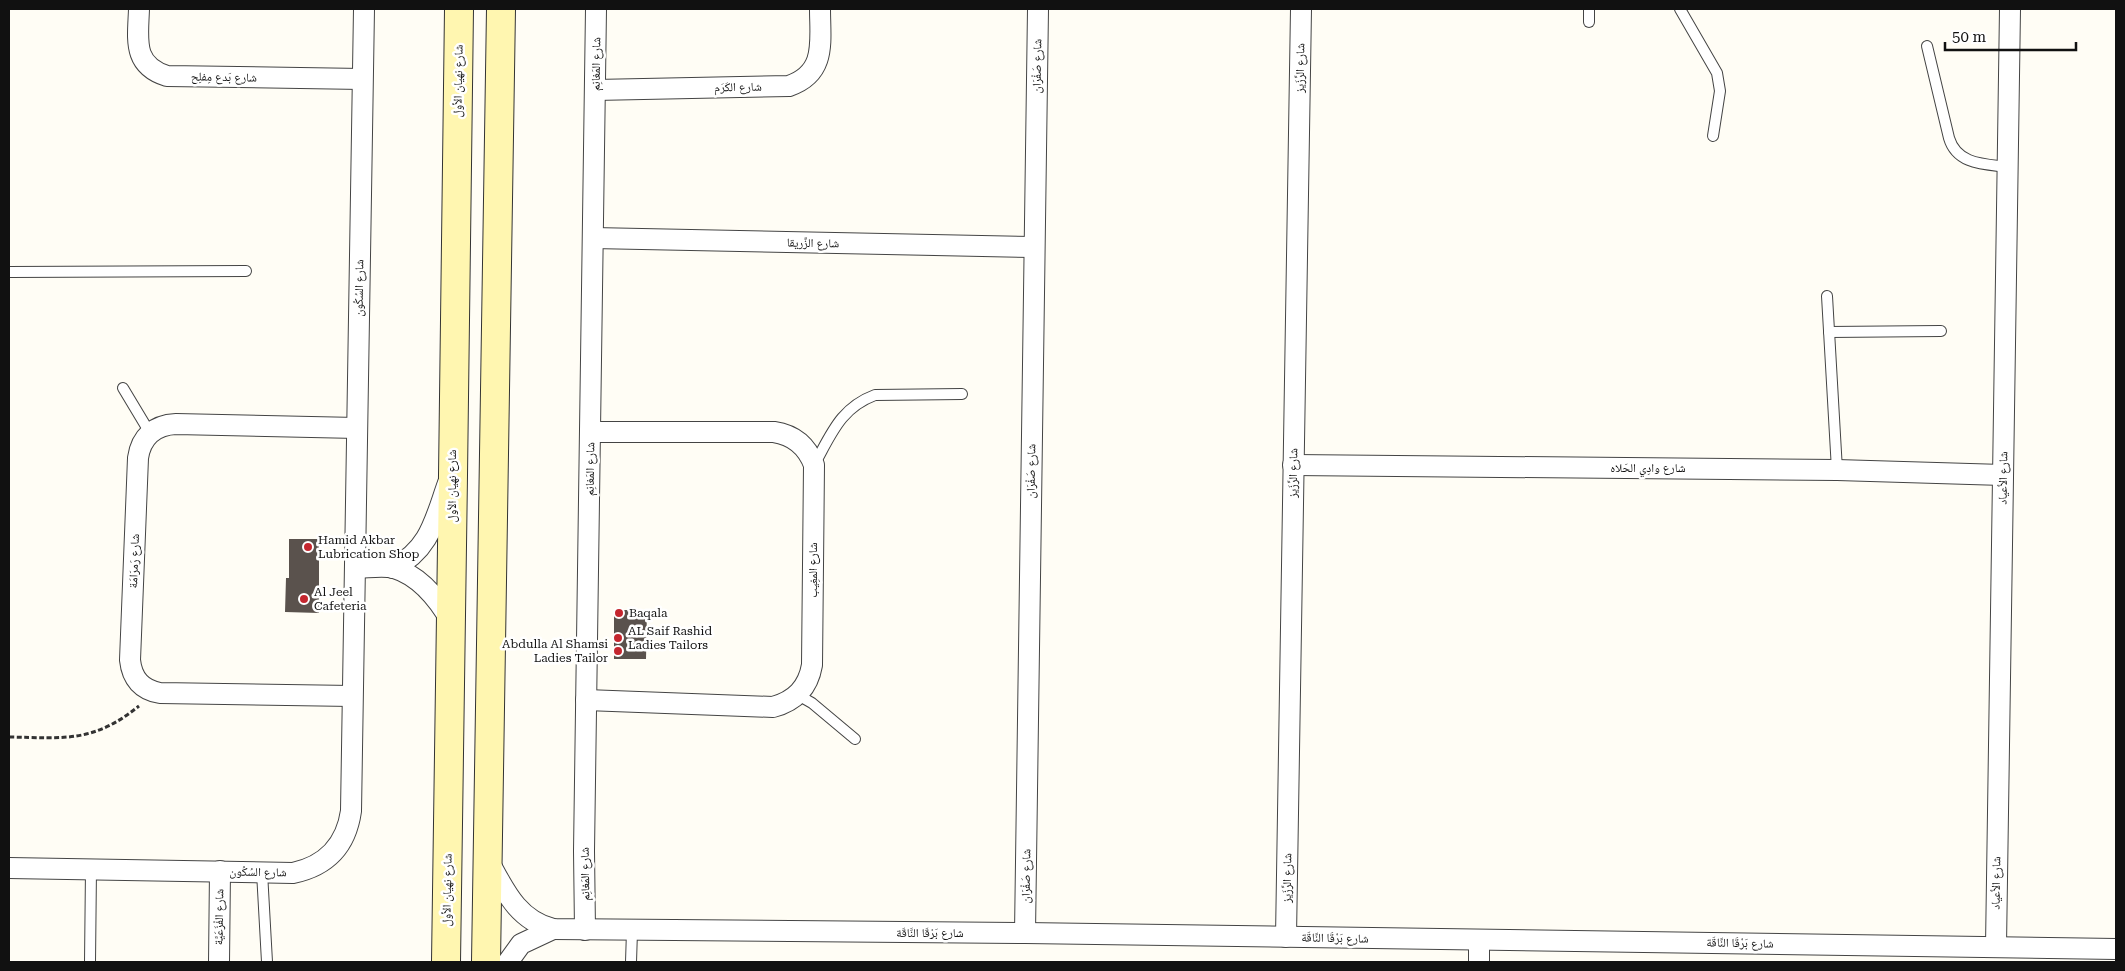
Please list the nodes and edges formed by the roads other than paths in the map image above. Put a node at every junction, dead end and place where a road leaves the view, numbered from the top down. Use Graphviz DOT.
graph roads {
  1 [pos="139,9"];
  2 [pos="364,9"];
  3 [pos="459,9"];
  4 [pos="501,9"];
  5 [pos="596,9"];
  6 [pos="820,9"];
  7 [pos="1038,9"];
  8 [pos="1300,9"];
  9 [pos="1589,9"];
  10 [pos="1680,9"];
  11 [pos="2010,9"];
  12 [pos="1589,22"];
  13 [pos="1927,46"];
  14 [pos="362,79"];
  15 [pos="595,90"];
  16 [pos="1713,136"];
  17 [pos="2008,167"];
  18 [pos="593,238"];
  19 [pos="1034,247"];
  20 [pos="246,271"];
  21 [pos="9,272"];
  22 [pos="1827,296"];
  23 [pos="1941,331"];
  24 [pos="1829,332"];
  25 [pos="123,388"];
  26 [pos="962,394"];
  27 [pos="357,428"];
  28 [pos="590,432"];
  29 [pos="150,433"];
  30 [pos="814,465"];
  31 [pos="1293,465"];
  32 [pos="1836,470"];
  33 [pos="2003,475"];
  34 [pos="451,476"];
  35 [pos="355,568"];
  36 [pos="393,568"];
  37 [pos="453,624"];
  38 [pos="798,695"];
  39 [pos="352,696"];
  40 [pos="586,700"];
  41 [pos="855,739"];
  42 [pos="488,860"];
  43 [pos="9,868"];
  44 [pos="92,869"];
  45 [pos="220,871"];
  46 [pos="262,872"];
  47 [pos="553,929"];
  48 [pos="585,930"];
  49 [pos="632,931"];
  50 [pos="1025,933"];
  51 [pos="1286,938"];
  52 [pos="1479,940"];
  53 [pos="1996,946"];
  54 [pos="2116,949"];
  55 [pos="2017,955"];
  56 [pos="90,962"];
  57 [pos="219,962"];
  58 [pos="267,962"];
  59 [pos="446,962"];
  60 [pos="486,962"];
  61 [pos="508,962"];
  62 [pos="632,962"];
  63 [pos="1479,962"];
  1 -- 14 [label="street, شارع بَدع مِفلِح"];
  2 -- 14 [label="street, شارع السُكُون"];
  3 -- 34 [label="main road, شارع نهيان الأول"];
  4 -- 42 [label="main road"];
  5 -- 15 [label="street, شارع المَغانِم"];
  6 -- 15 [label="street, شارع الكَرَم"];
  7 -- 19 [label="street, شارع صَفْرَان"];
  8 -- 31 [label="street, شارع الرِّزَيز"];
  9 -- 12 [label="lane"];
  10 -- 16 [label="lane"];
  11 -- 17 [label="street, شارع الأعياد"];
  13 -- 17 [label="lane"];
  14 -- 27 [label="street, شارع السُكُون"];
  15 -- 18 [label="street, شارع المَغانِم"];
  17 -- 33 [label="street, شارع الأعياد"];
  18 -- 19 [label="street, شارع الزِّريقا"];
  18 -- 28 [label="street, شارع المَغانِم"];
  19 -- 50 [label="street, شارع صَفْرَان"];
  20 -- 21 [label="lane"];
  22 -- 24 [label="lane"];
  23 -- 24 [label="lane"];
  24 -- 32 [label="lane"];
  25 -- 29 [label="lane"];
  26 -- 30 [label="lane"];
  27 -- 29 [label="street"];
  27 -- 35 [label="street, شارع السُكُون"];
  28 -- 30 [label="street"];
  28 -- 40 [label="street, شارع المَغانِم"];
  29 -- 39 [label="street, شارع رَمرَامَة"];
  30 -- 38 [label="street, شارع المغِيب"];
  31 -- 32 [label="street, شارع وادِي الحَلاه"];
  31 -- 51 [label="street, شارع الرِّزَيز"];
  32 -- 33 [label="street, شارع وادِي الحَلاه"];
  33 -- 53 [label="street, شارع الأعياد"];
  34 -- 36 [label="street"];
  34 -- 37 [label="main road, شارع نهيان الأول"];
  35 -- 36 [label="street"];
  35 -- 39 [label="street, شارع السُكُون"];
  36 -- 37 [label="street"];
  37 -- 59 [label="main road, شارع نهيان الأول"];
  38 -- 40 [label="street"];
  38 -- 41 [label="lane"];
  39 -- 46 [label="street, شارع السُكُون"];
  40 -- 48 [label="street, شارع المَغانِم"];
  42 -- 47 [label="street, شارع بَرْقَا النَّاقَة"];
  42 -- 60 [label="main road"];
  43 -- 44 [label="street, شارع السُكُون"];
  44 -- 45 [label="street, شارع السُكُون"];
  44 -- 56 [label="lane"];
  45 -- 46 [label="street, شارع السُكُون"];
  45 -- 57 [label="street, شارع الفْزَعَيَّة"];
  46 -- 58 [label="lane"];
  47 -- 48 [label="street, شارع بَرْقَا النَّاقَة"];
  47 -- 61 [label="street, شارع بَرْقَا النَّاقَة"];
  48 -- 49 [label="street, شارع بَرْقَا النَّاقَة"];
  49 -- 50 [label="street, شارع بَرْقَا النَّاقَة"];
  49 -- 62 [label="lane"];
  50 -- 51 [label="street, شارع بَرْقَا النَّاقَة"];
  51 -- 52 [label="street, شارع بَرْقَا النَّاقَة"];
  52 -- 53 [label="street, شارع بَرْقَا النَّاقَة"];
  52 -- 63 [label="street"];
  53 -- 55 [label="street, شارع بَرْقَا النَّاقَة"];
  54 -- 55 [label="street, شارع بَرْقَا النَّاقَة"];
}
